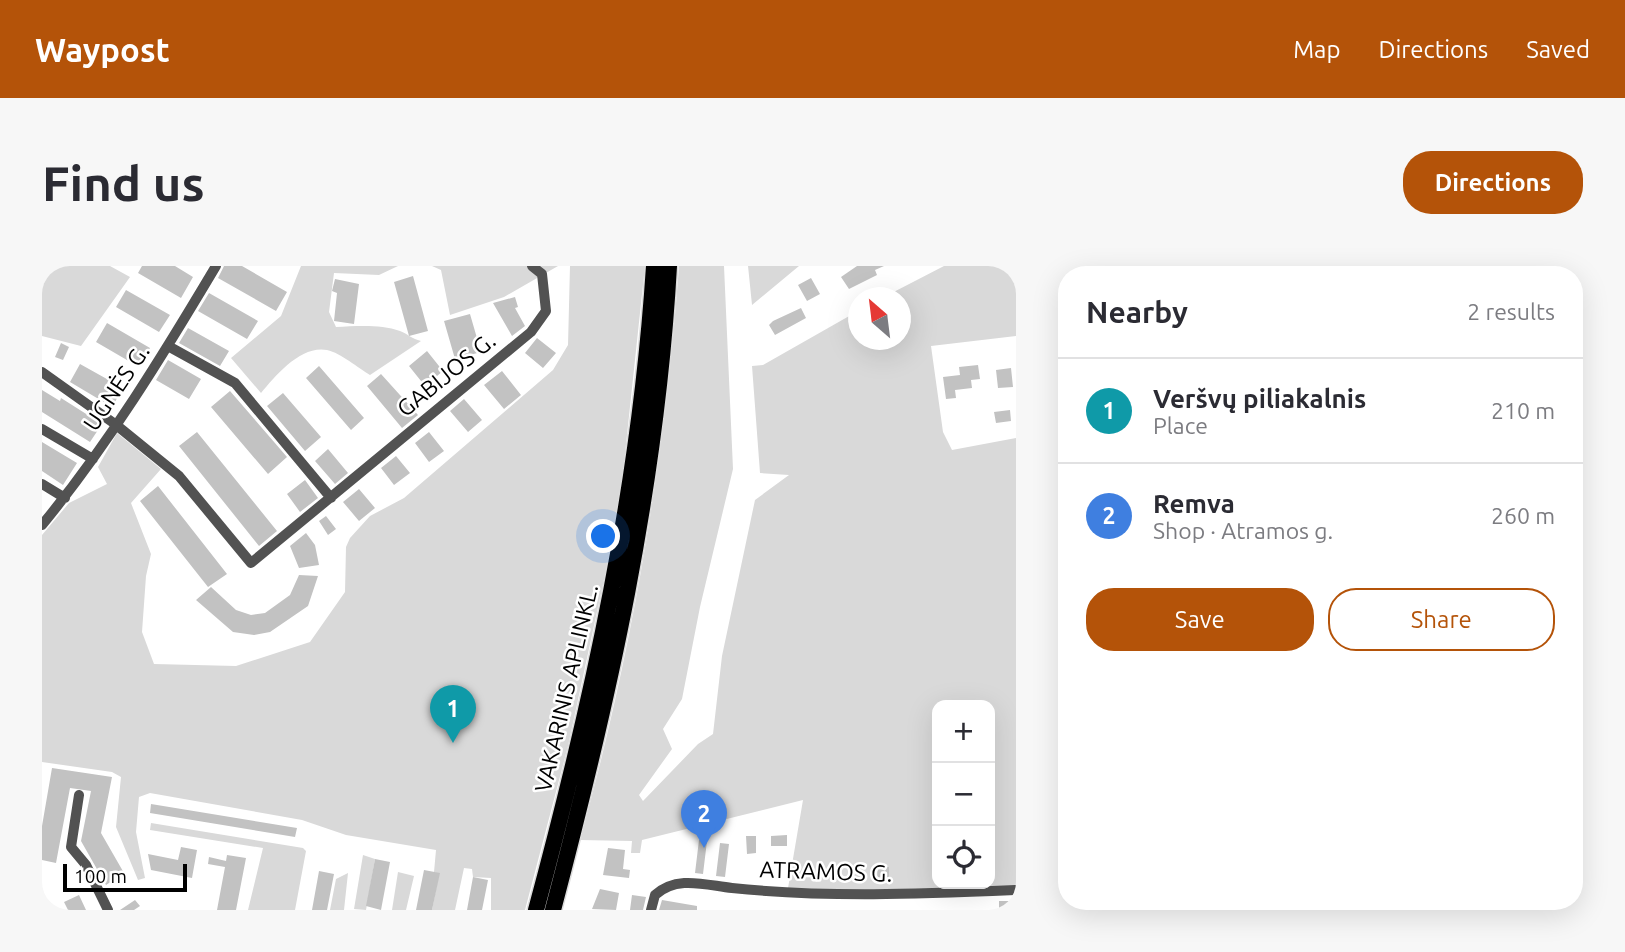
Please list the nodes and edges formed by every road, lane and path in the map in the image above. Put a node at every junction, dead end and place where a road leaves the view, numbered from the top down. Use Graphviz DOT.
graph roads {
  1 [pos="216,266"];
  2 [pos="532,266"];
  3 [pos="654,266"];
  4 [pos="669,266"];
  5 [pos="168,346"];
  6 [pos="42,372"];
  7 [pos="115,424"];
  8 [pos="42,429"];
  9 [pos="93,459"];
  10 [pos="42,484"];
  11 [pos="65,498"];
  12 [pos="331,498"];
  13 [pos="42,525"];
  14 [pos="79,795"];
  15 [pos="1016,890"];
  16 [pos="546,904"];
  17 [pos="108,910"];
  18 [pos="651,910"];
  1 -- 5 [label="street, UGNĖS G."];
  2 -- 12 [label="street, GABIJOS G."];
  3 -- 16 [label="highway, VAKARINIS APLINKL."];
  4 -- 16 [label="highway, VAKARINIS APLINKL."];
  5 -- 7 [label="street, UGNĖS G."];
  5 -- 12 [label="street"];
  6 -- 7 [label="street"];
  7 -- 9 [label="street, UGNĖS G."];
  7 -- 12 [label="street, GABIJOS G."];
  8 -- 9 [label="street"];
  9 -- 11 [label="street, UGNĖS G."];
  10 -- 11 [label="street"];
  11 -- 13 [label="street, UGNĖS G."];
  14 -- 17 [label="street"];
  15 -- 18 [label="street, ATRAMOS G."];
}
